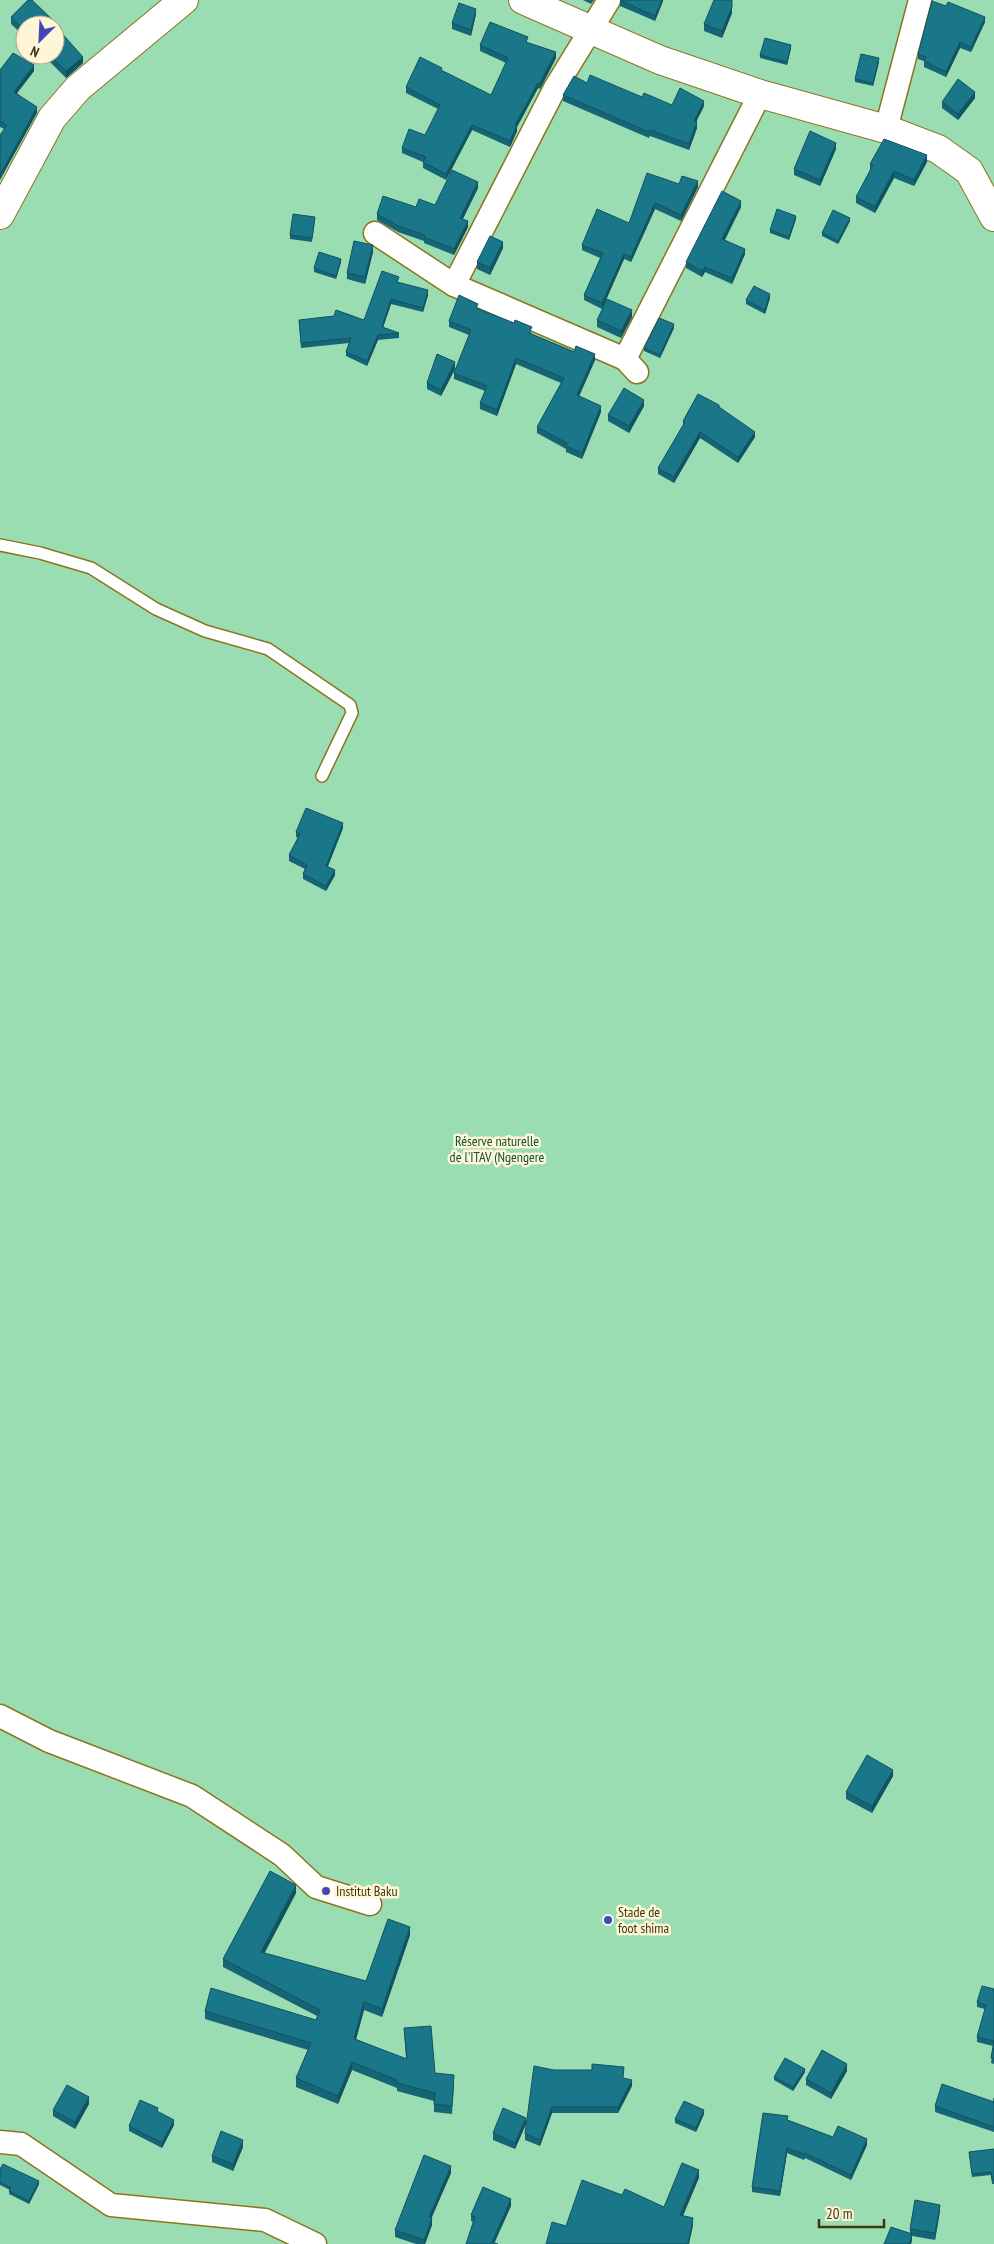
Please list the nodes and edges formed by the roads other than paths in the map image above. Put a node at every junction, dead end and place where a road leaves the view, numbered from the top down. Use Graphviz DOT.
graph roads {
  1 [pos="184,0"];
  2 [pos="523,0"];
  3 [pos="609,0"];
  4 [pos="920,0"];
  5 [pos="592,30"];
  6 [pos="760,94"];
  7 [pos="886,129"];
  8 [pos="0,215"];
  9 [pos="994,217"];
  10 [pos="375,233"];
  11 [pos="454,285"];
  12 [pos="0,545"];
  13 [pos="322,776"];
  14 [pos="0,1716"];
  15 [pos="370,1904"];
  16 [pos="0,2142"];
  17 [pos="314,2244"];
  1 -- 8 [label="street"];
  2 -- 5 [label="street"];
  3 -- 5 [label="street"];
  4 -- 7 [label="street"];
  5 -- 6 [label="street"];
  5 -- 11 [label="street"];
  6 -- 7 [label="street"];
  6 -- 11 [label="street"];
  7 -- 9 [label="street"];
  10 -- 11 [label="street"];
  12 -- 13 [label="lane"];
  14 -- 15 [label="street"];
  16 -- 17 [label="street"];
}
